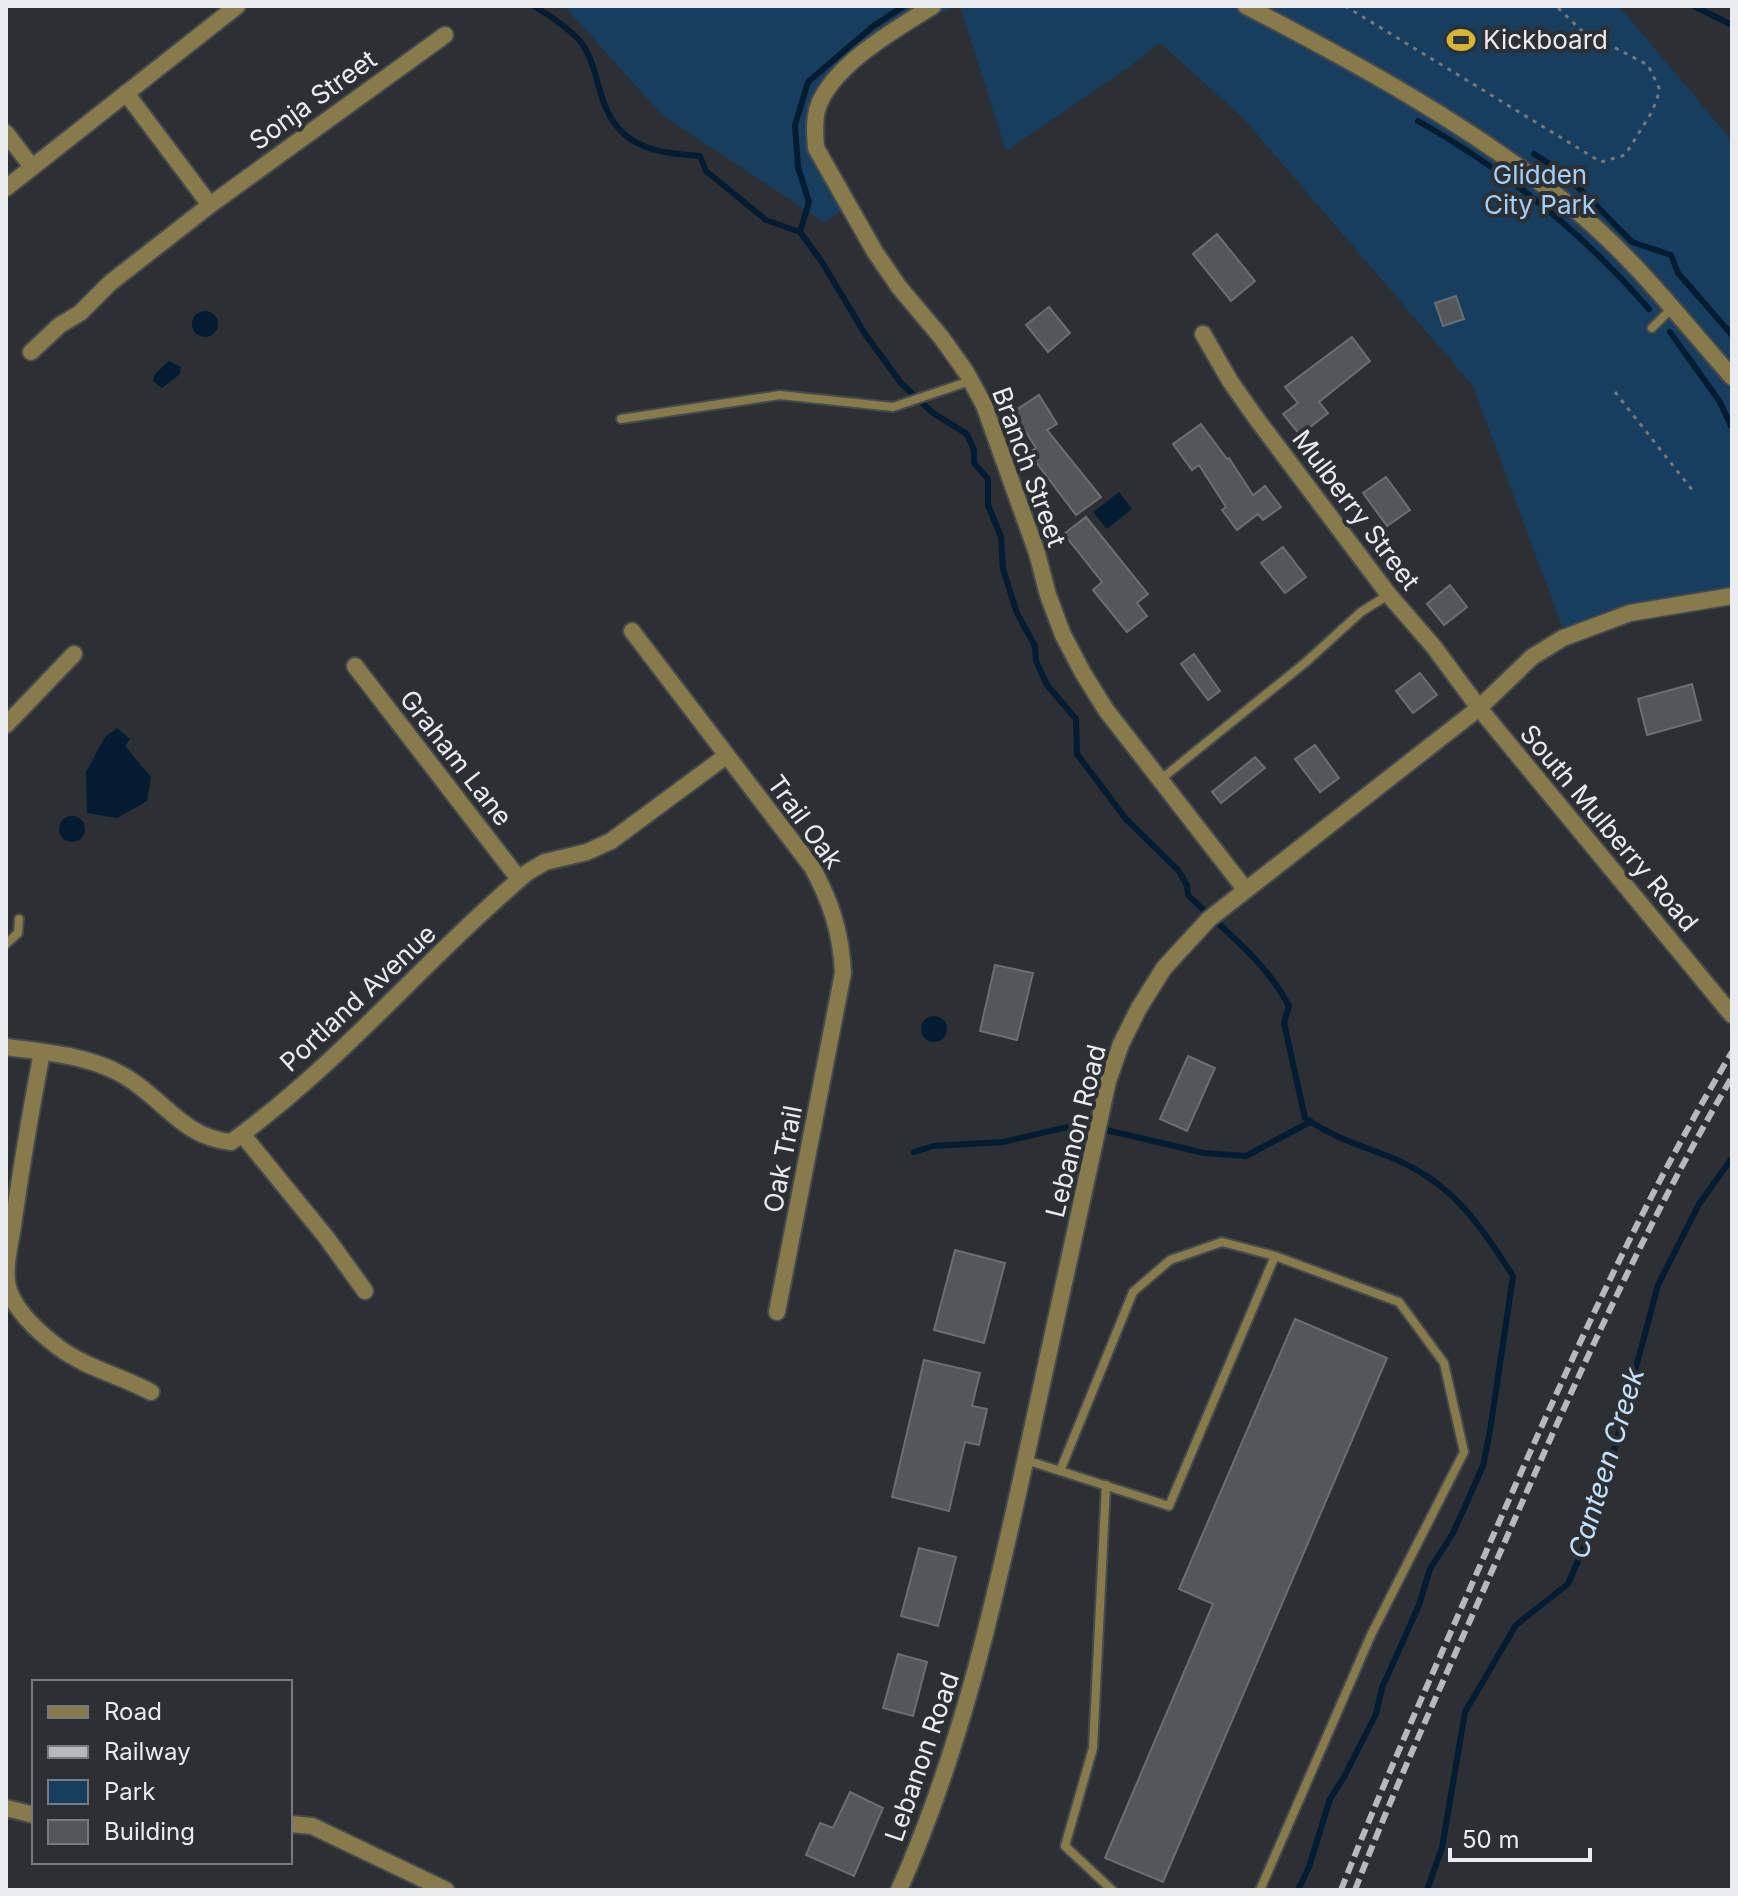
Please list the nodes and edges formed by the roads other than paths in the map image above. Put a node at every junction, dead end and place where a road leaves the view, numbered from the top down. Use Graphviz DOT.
graph roads {
  1 [pos="237,6"];
  2 [pos="933,6"];
  3 [pos="1246,6"];
  4 [pos="445,35"];
  5 [pos="126,93"];
  6 [pos="6,133"];
  7 [pos="32,167"];
  8 [pos="6,188"];
  9 [pos="210,205"];
  10 [pos="1672,308"];
  11 [pos="1652,328"];
  12 [pos="1203,334"];
  13 [pos="31,352"];
  14 [pos="1732,377"];
  15 [pos="971,381"];
  16 [pos="621,419"];
  17 [pos="1389,595"];
  18 [pos="1732,596"];
  19 [pos="632,631"];
  20 [pos="74,654"];
  21 [pos="355,666"];
  22 [pos="1479,708"];
  23 [pos="6,725"];
  24 [pos="726,756"];
  25 [pos="1160,780"];
  26 [pos="519,879"];
  27 [pos="1245,889"];
  28 [pos="19,919"];
  29 [pos="6,944"];
  30 [pos="835,1014"];
  31 [pos="1732,1015"];
  32 [pos="6,1047"];
  33 [pos="42,1052"];
  34 [pos="242,1134"];
  35 [pos="1275,1256"];
  36 [pos="365,1291"];
  37 [pos="777,1312"];
  38 [pos="151,1392"];
  39 [pos="1026,1460"];
  40 [pos="1060,1471"];
  41 [pos="1106,1485"];
  42 [pos="6,1808"];
  43 [pos="32,1814"];
  44 [pos="292,1824"];
  45 [pos="446,1890"];
  46 [pos="899,1890"];
  47 [pos="1112,1890"];
  48 [pos="1260,1890"];
  1 -- 5 [label="street"];
  2 -- 15 [label="street, Branch Street"];
  3 -- 10 [label="street"];
  4 -- 9 [label="street, Sonja Street"];
  5 -- 7 [label="street"];
  5 -- 9 [label="street"];
  6 -- 7 [label="street"];
  7 -- 8 [label="street"];
  9 -- 13 [label="street, Sonja Street"];
  10 -- 11 [label="lane"];
  10 -- 14 [label="street"];
  12 -- 17 [label="street, Mulberry Street"];
  15 -- 16 [label="lane"];
  15 -- 25 [label="street, Branch Street"];
  17 -- 22 [label="street, Mulberry Street"];
  17 -- 25 [label="lane"];
  18 -- 22 [label="street, Lebanon Road"];
  19 -- 24 [label="street"];
  20 -- 23 [label="street"];
  21 -- 26 [label="street, Graham Lane"];
  22 -- 27 [label="street, Lebanon Road"];
  22 -- 31 [label="street, South Mulberry Road"];
  24 -- 26 [label="street, Portland Avenue"];
  24 -- 30 [label="street, Trail Oak"];
  25 -- 27 [label="street, Branch Street"];
  26 -- 34 [label="street, Portland Avenue"];
  27 -- 39 [label="street, Lebanon Road"];
  28 -- 29 [label="lane"];
  30 -- 37 [label="street, Oak Trail"];
  32 -- 33 [label="street"];
  33 -- 34 [label="street"];
  33 -- 38 [label="street"];
  34 -- 36 [label="street"];
  35 -- 40 [label="lane"];
  35 -- 41 [label="lane"];
  35 -- 48 [label="lane"];
  39 -- 40 [label="lane"];
  39 -- 46 [label="street, Lebanon Road"];
  40 -- 41 [label="lane"];
  41 -- 47 [label="lane"];
  42 -- 43 [label="street"];
  44 -- 45 [label="street"];
}
